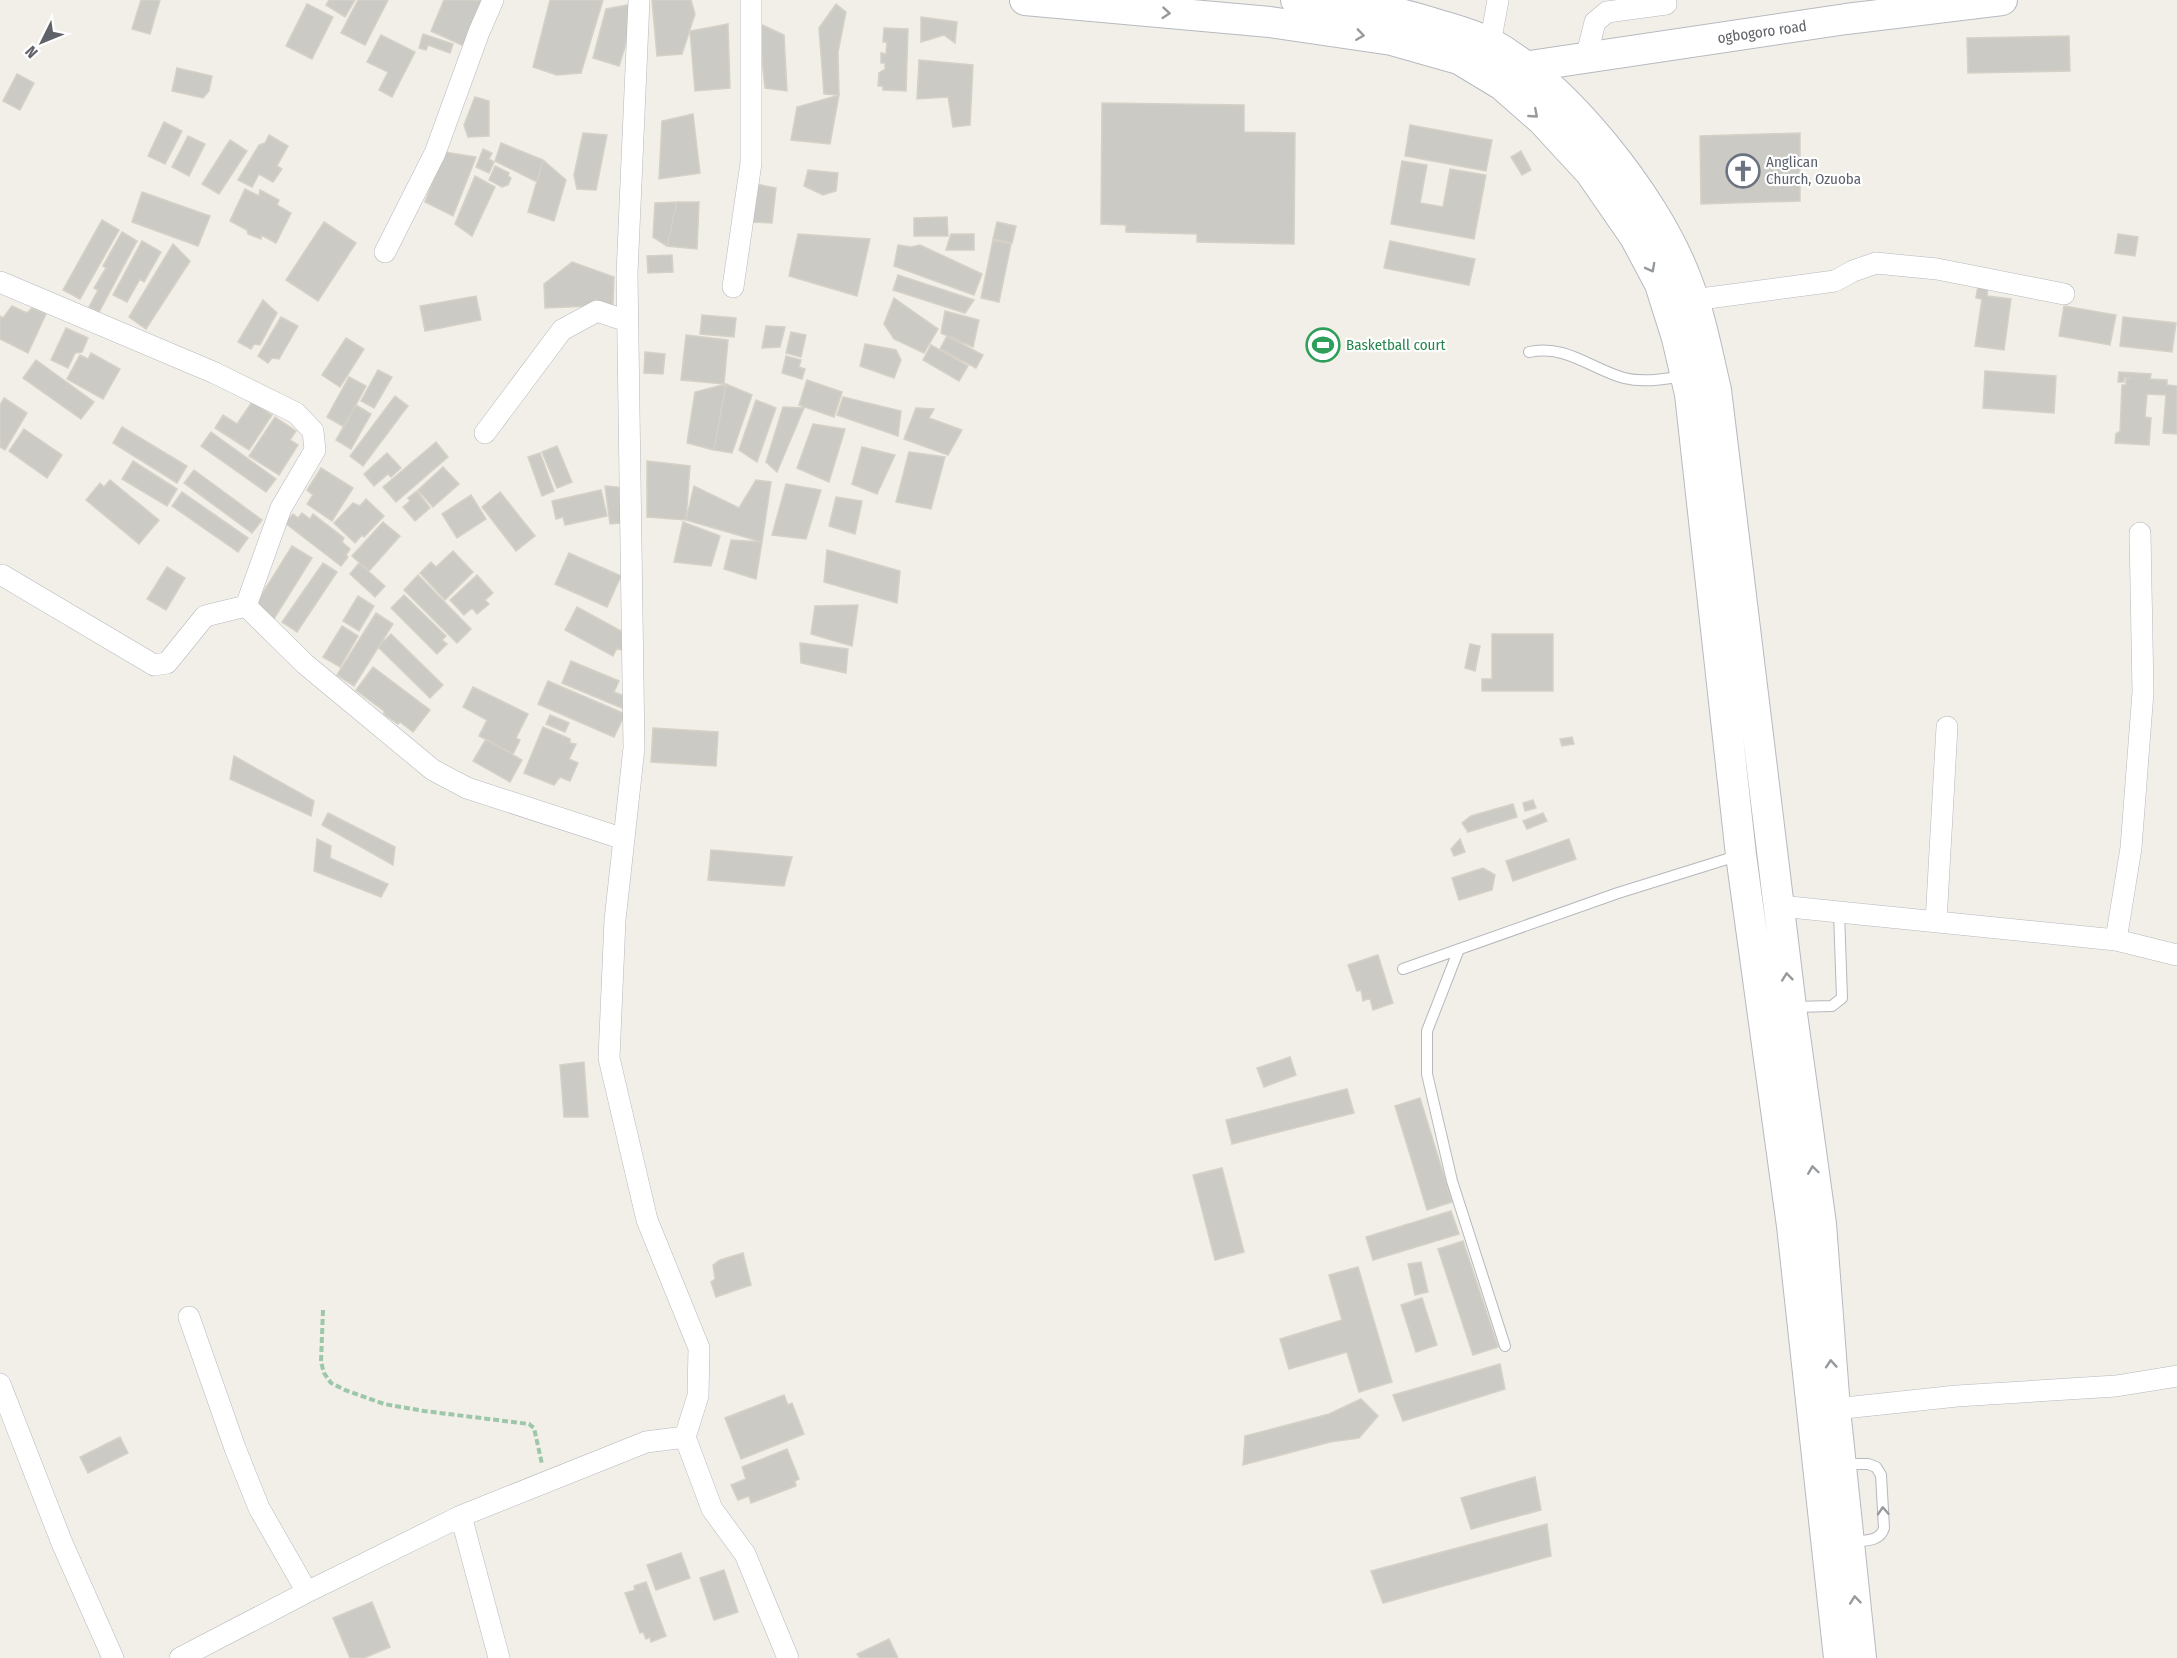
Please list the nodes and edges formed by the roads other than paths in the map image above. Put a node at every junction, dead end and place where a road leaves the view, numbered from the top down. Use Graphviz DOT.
graph roads {
  1 [pos="494,0"];
  2 [pos="639,0"];
  3 [pos="750,0"];
  4 [pos="1024,0"];
  5 [pos="1301,0"];
  6 [pos="1498,0"];
  7 [pos="2002,0"];
  8 [pos="1666,4"];
  9 [pos="1842,10"];
  10 [pos="1490,44"];
  11 [pos="1586,58"];
  12 [pos="1513,76"];
  13 [pos="386,252"];
  14 [pos="0,282"];
  15 [pos="733,287"];
  16 [pos="2064,294"];
  17 [pos="1693,300"];
  18 [pos="627,321"];
  19 [pos="1529,352"];
  20 [pos="1686,376"];
  21 [pos="484,433"];
  22 [pos="2140,533"];
  23 [pos="2,575"];
  24 [pos="246,606"];
  25 [pos="1947,727"];
  26 [pos="624,839"];
  27 [pos="1741,855"];
  28 [pos="1779,906"];
  29 [pos="1839,912"];
  30 [pos="1936,922"];
  31 [pos="2116,940"];
  32 [pos="1459,949"];
  33 [pos="2177,955"];
  34 [pos="1403,969"];
  35 [pos="1791,1007"];
  36 [pos="1806,1225"];
  37 [pos="189,1317"];
  38 [pos="1505,1346"];
  39 [pos="2177,1376"];
  40 [pos="0,1384"];
  41 [pos="1835,1409"];
  42 [pos="685,1437"];
  43 [pos="461,1516"];
  44 [pos="307,1592"];
  45 [pos="113,1658"];
  46 [pos="180,1658"];
  47 [pos="499,1658"];
  48 [pos="788,1658"];
  49 [pos="1839,1658"];
  50 [pos="1861,1658"];
  1 -- 13 [label="street"];
  2 -- 18 [label="street"];
  3 -- 15 [label="street"];
  4 -- 12 [label="main road, one-way"];
  5 -- 10 [label="main road"];
  6 -- 10 [label="street"];
  7 -- 9 [label="main road, ogbogoro road"];
  8 -- 11 [label="street"];
  9 -- 11 [label="main road, ogbogoro road"];
  10 -- 12 [label="main road"];
  11 -- 12 [label="main road, ogbogoro road"];
  12 -- 17 [label="main road"];
  12 -- 20 [label="main road, one-way"];
  14 -- 24 [label="street"];
  16 -- 17 [label="street"];
  17 -- 28 [label="main road"];
  18 -- 21 [label="street"];
  18 -- 26 [label="street"];
  19 -- 20 [label="lane"];
  20 -- 27 [label="main road"];
  22 -- 31 [label="street"];
  23 -- 24 [label="street"];
  24 -- 26 [label="street"];
  25 -- 30 [label="street"];
  26 -- 42 [label="street"];
  27 -- 32 [label="lane"];
  27 -- 36 [label="main road"];
  28 -- 29 [label="street"];
  35 -- 28 [label="main road, one-way"];
  29 -- 30 [label="street"];
  29 -- 35 [label="lane"];
  30 -- 31 [label="street"];
  31 -- 33 [label="street"];
  32 -- 34 [label="lane"];
  32 -- 38 [label="lane"];
  36 -- 35 [label="main road, one-way"];
  41 -- 36 [label="main road, one-way"];
  36 -- 49 [label="main road"];
  37 -- 44 [label="street"];
  39 -- 41 [label="street"];
  40 -- 45 [label="street"];
  50 -- 41 [label="main road, one-way"];
  42 -- 43 [label="street"];
  42 -- 48 [label="street"];
  43 -- 44 [label="street"];
  43 -- 47 [label="street"];
  44 -- 46 [label="street"];
}
